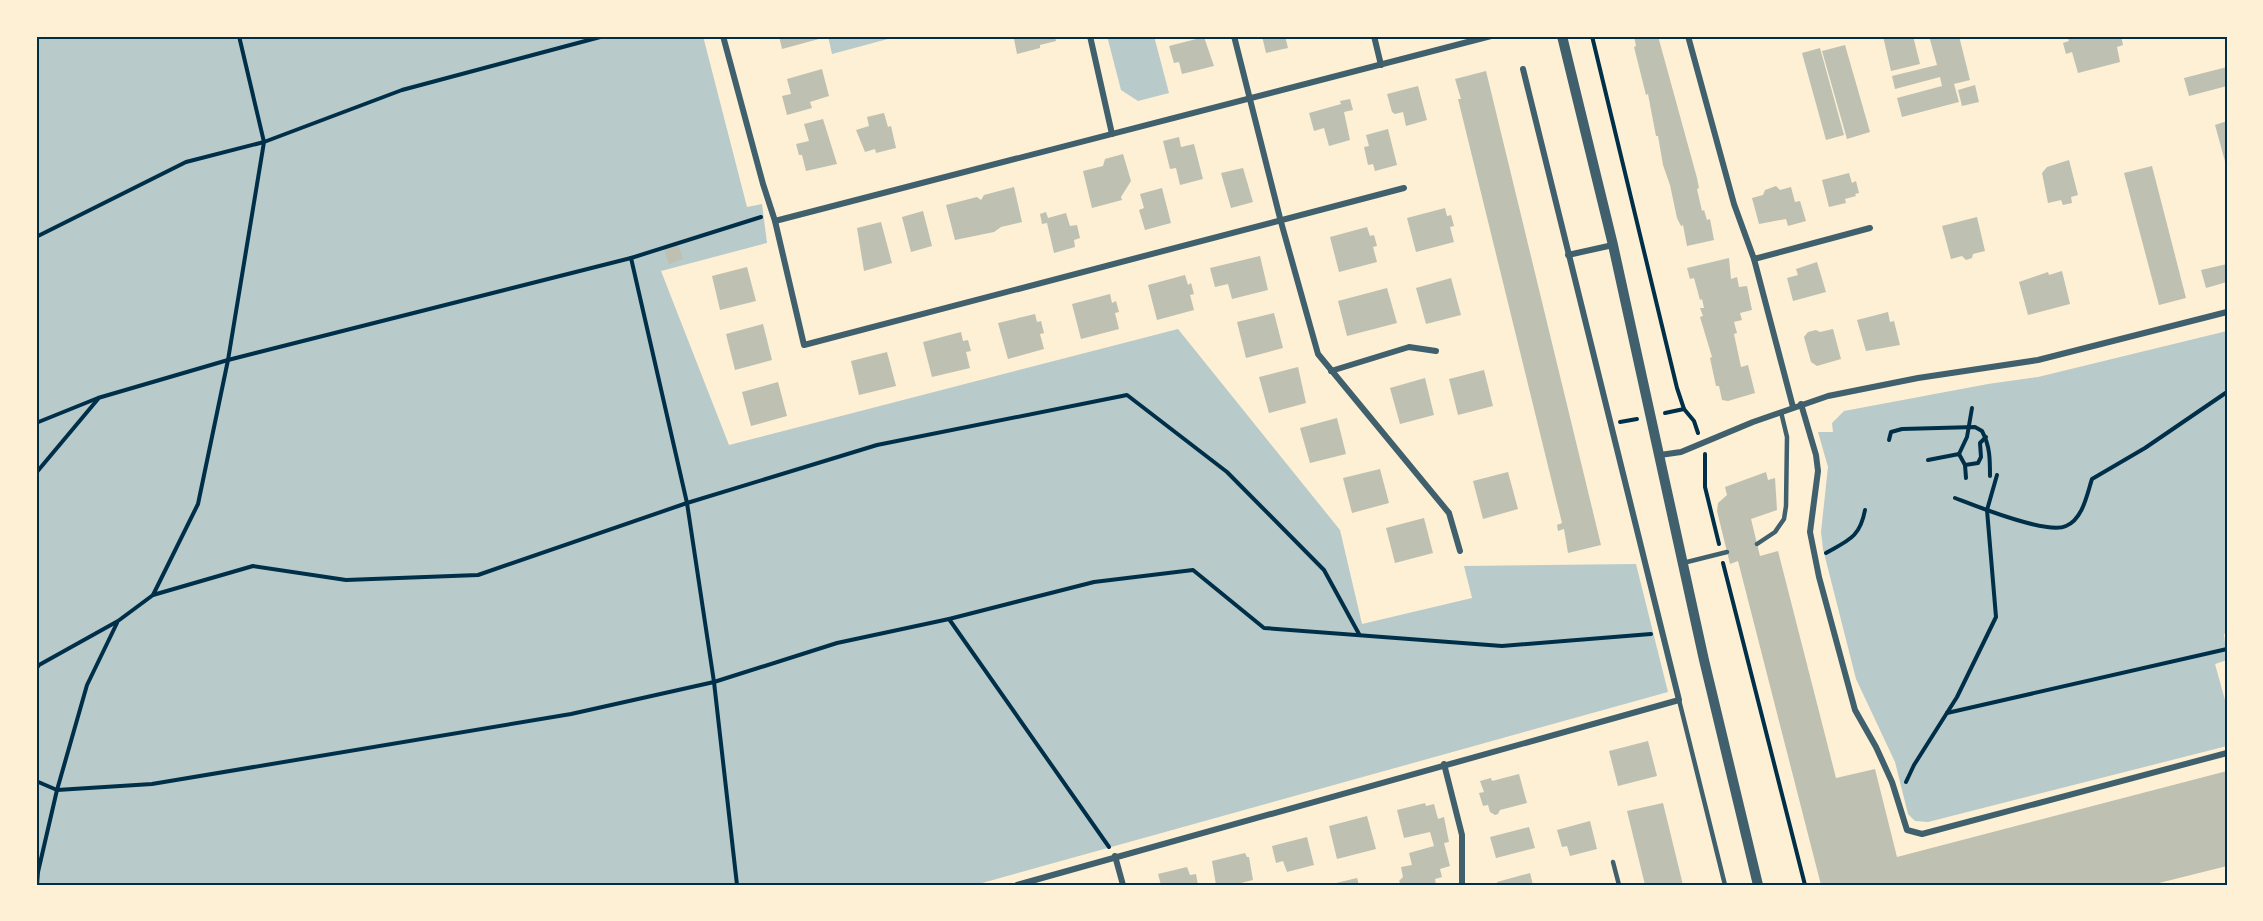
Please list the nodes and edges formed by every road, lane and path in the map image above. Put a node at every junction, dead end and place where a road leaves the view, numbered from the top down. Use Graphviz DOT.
graph roads {
  1 [pos="238,36"];
  2 [pos="604,36"];
  3 [pos="723,36"];
  4 [pos="1090,36"];
  5 [pos="1234,36"];
  6 [pos="1374,36"];
  7 [pos="1491,36"];
  8 [pos="1562,36"];
  9 [pos="1688,36"];
  10 [pos="1381,65"];
  11 [pos="1523,69"];
  12 [pos="1250,98"];
  13 [pos="1112,134"];
  14 [pos="264,142"];
  15 [pos="1404,188"];
  16 [pos="773,213"];
  17 [pos="775,221"];
  18 [pos="1281,222"];
  19 [pos="1870,228"];
  20 [pos="36,237"];
  21 [pos="1613,245"];
  22 [pos="1569,255"];
  23 [pos="632,258"];
  24 [pos="1754,259"];
  25 [pos="2227,312"];
  26 [pos="1436,351"];
  27 [pos="228,360"];
  28 [pos="1331,370"];
  29 [pos="2227,392"];
  30 [pos="98,398"];
  31 [pos="1801,404"];
  32 [pos="1793,407"];
  33 [pos="1972,408"];
  34 [pos="1781,412"];
  35 [pos="36,423"];
  36 [pos="1968,428"];
  37 [pos="1986,437"];
  38 [pos="1889,440"];
  39 [pos="1959,454"];
  40 [pos="1660,455"];
  41 [pos="1928,460"];
  42 [pos="1965,465"];
  43 [pos="36,473"];
  44 [pos="1997,475"];
  45 [pos="1990,476"];
  46 [pos="1966,477"];
  47 [pos="1955,498"];
  48 [pos="687,503"];
  49 [pos="1865,510"];
  50 [pos="1987,510"];
  51 [pos="1758,544"];
  52 [pos="1460,552"];
  53 [pos="1727,552"];
  54 [pos="1815,560"];
  55 [pos="1683,563"];
  56 [pos="153,594"];
  57 [pos="950,619"];
  58 [pos="118,621"];
  59 [pos="1662,633"];
  60 [pos="1359,635"];
  61 [pos="2227,649"];
  62 [pos="36,669"];
  63 [pos="714,682"];
  64 [pos="1679,700"];
  65 [pos="1947,713"];
  66 [pos="2227,753"];
  67 [pos="1444,764"];
  68 [pos="36,781"];
  69 [pos="57,790"];
  70 [pos="1897,802"];
  71 [pos="1115,856"];
  72 [pos="1613,862"];
  73 [pos="37,885"];
  74 [pos="737,885"];
  75 [pos="1017,885"];
  76 [pos="1123,885"];
  77 [pos="1462,885"];
  78 [pos="1619,885"];
  79 [pos="1725,885"];
  80 [pos="1758,885"];
  1 -- 14 [label="path"];
  2 -- 14 [label="path"];
  3 -- 16 [label="street"];
  4 -- 13 [label="street"];
  5 -- 12 [label="street"];
  6 -- 10 [label="street"];
  7 -- 10 [label="street"];
  8 -- 21 [label="street"];
  9 -- 24 [label="street"];
  10 -- 12 [label="street"];
  11 -- 22 [label="street"];
  12 -- 13 [label="street"];
  12 -- 18 [label="street"];
  13 -- 17 [label="street"];
  14 -- 20 [label="path"];
  14 -- 27 [label="path"];
  15 -- 18 [label="street"];
  16 -- 17 [label="street"];
  16 -- 23 [label="path"];
  17 -- 18 [label="street"];
  18 -- 28 [label="street"];
  19 -- 24 [label="street"];
  21 -- 22 [label="street"];
  21 -- 40 [label="street"];
  22 -- 59 [label="street"];
  23 -- 27 [label="path"];
  23 -- 48 [label="path"];
  24 -- 32 [label="street"];
  25 -- 31 [label="street"];
  26 -- 28 [label="street"];
  27 -- 30 [label="path"];
  27 -- 56 [label="path"];
  28 -- 52 [label="street"];
  29 -- 50 [label="path"];
  30 -- 35 [label="path"];
  30 -- 43 [label="path"];
  31 -- 32 [label="street"];
  31 -- 54 [label="street"];
  32 -- 34 [label="street"];
  33 -- 36 [label="path"];
  34 -- 40 [label="street"];
  34 -- 51 [label="lane"];
  36 -- 37 [label="path"];
  36 -- 38 [label="path"];
  36 -- 39 [label="path"];
  37 -- 42 [label="path"];
  37 -- 45 [label="path"];
  39 -- 41 [label="path"];
  39 -- 42 [label="path"];
  40 -- 55 [label="street"];
  42 -- 46 [label="path"];
  44 -- 50 [label="path"];
  47 -- 50 [label="path"];
  48 -- 56 [label="path"];
  48 -- 60 [label="path"];
  48 -- 63 [label="path"];
  49 -- 54 [label="path"];
  50 -- 65 [label="path"];
  53 -- 55 [label="lane"];
  54 -- 70 [label="street"];
  55 -- 80 [label="street"];
  56 -- 58 [label="path"];
  57 -- 60 [label="path"];
  57 -- 63 [label="path"];
  57 -- 71 [label="path"];
  58 -- 62 [label="path"];
  58 -- 69 [label="path"];
  59 -- 60 [label="path"];
  59 -- 64 [label="street"];
  61 -- 65 [label="path"];
  63 -- 69 [label="path"];
  63 -- 74 [label="path"];
  64 -- 67 [label="street"];
  64 -- 79 [label="lane"];
  65 -- 70 [label="path"];
  66 -- 70 [label="street"];
  67 -- 71 [label="street"];
  67 -- 77 [label="street"];
  68 -- 69 [label="path"];
  69 -- 73 [label="path"];
  71 -- 75 [label="street"];
  71 -- 76 [label="street"];
  72 -- 78 [label="lane"];
}
